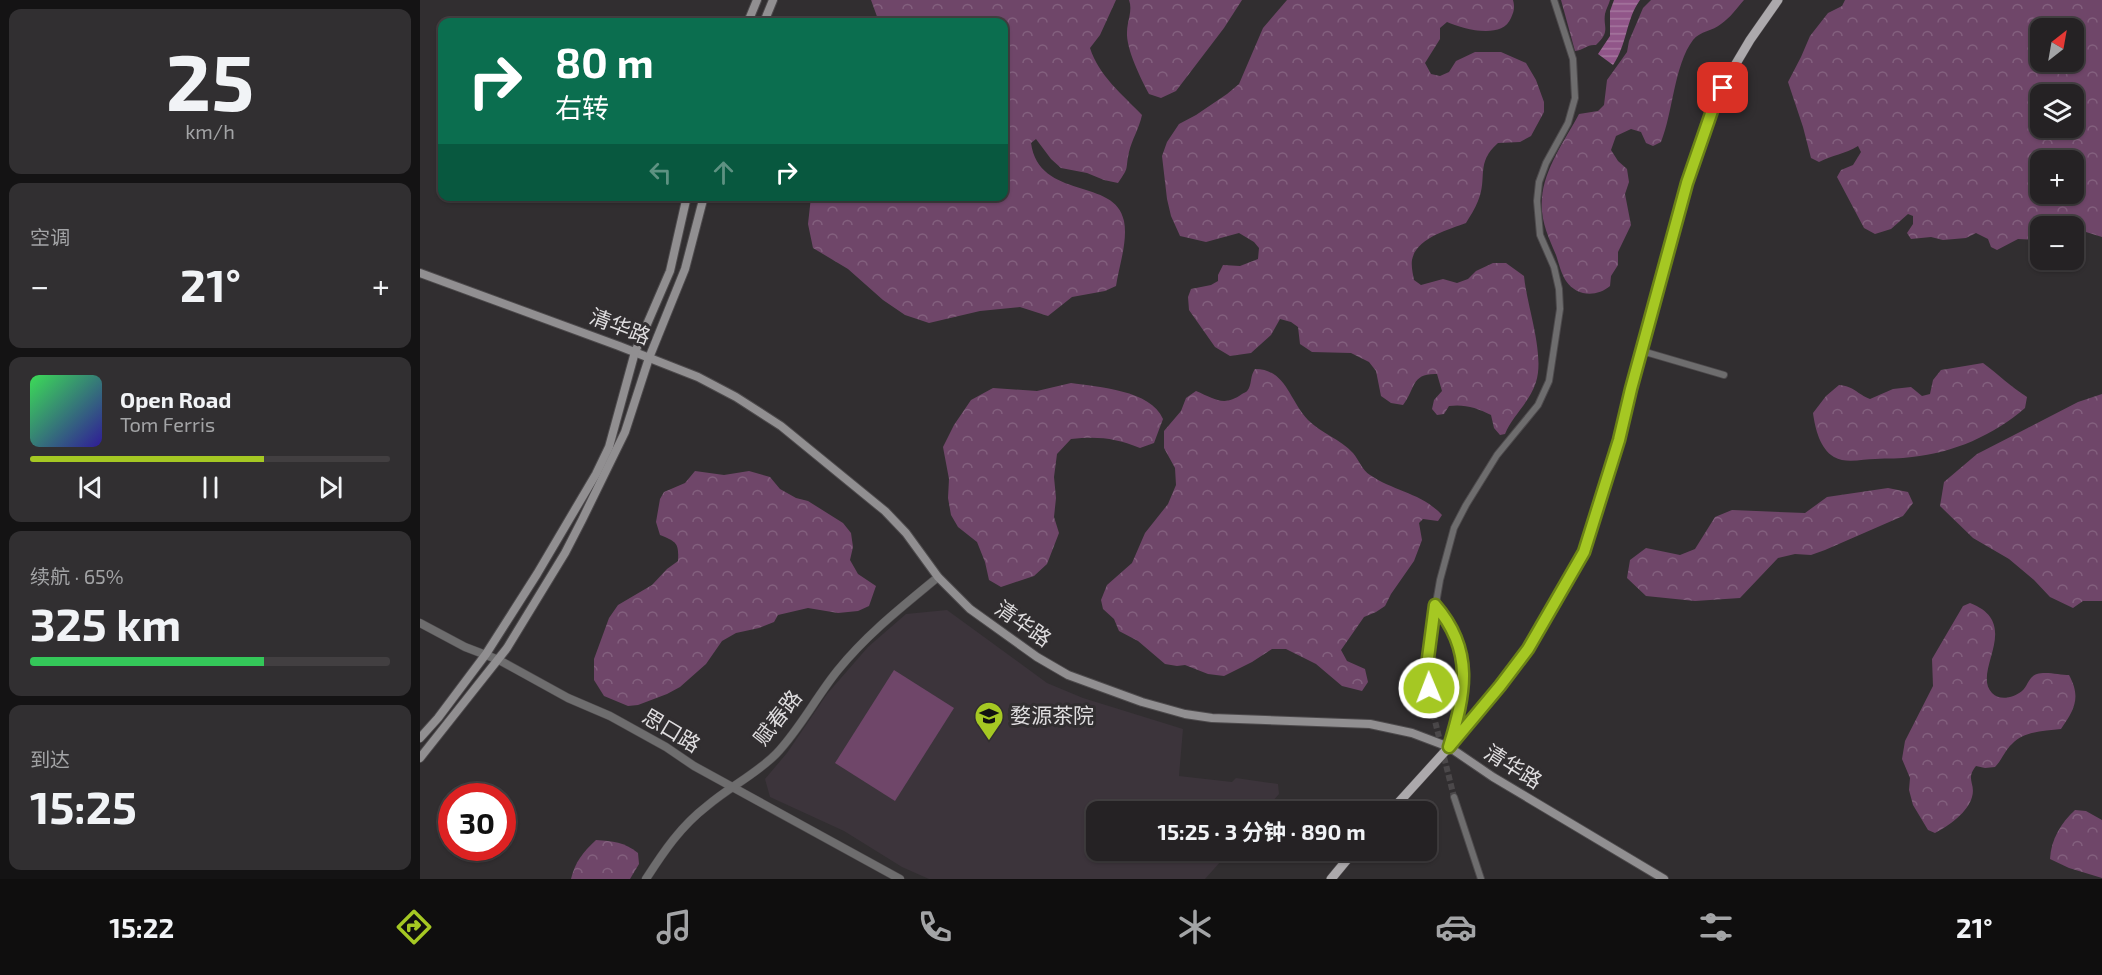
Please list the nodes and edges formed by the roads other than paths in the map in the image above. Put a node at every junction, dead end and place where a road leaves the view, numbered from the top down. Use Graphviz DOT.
graph roads {
  1 [pos="757,0"];
  2 [pos="772,0"];
  3 [pos="1554,0"];
  4 [pos="1778,0"];
  5 [pos="750,18"];
  6 [pos="765,18"];
  7 [pos="686,201"];
  8 [pos="703,201"];
  9 [pos="420,273"];
  10 [pos="1642,351"];
  11 [pos="635,352"];
  12 [pos="649,358"];
  13 [pos="1724,375"];
  14 [pos="938,577"];
  15 [pos="1435,605"];
  16 [pos="420,622"];
  17 [pos="486,654"];
  18 [pos="499,660"];
  19 [pos="1431,705"];
  20 [pos="420,738"];
  21 [pos="1449,747"];
  22 [pos="420,758"];
  23 [pos="732,787"];
  24 [pos="1454,796"];
  25 [pos="1400,801"];
  26 [pos="1346,861"];
  27 [pos="646,879"];
  28 [pos="900,879"];
  29 [pos="1331,879"];
  30 [pos="1481,879"];
  31 [pos="1664,879"];
  1 -- 5 [label="main road"];
  2 -- 6 [label="main road"];
  3 -- 15 [label="street"];
  4 -- 10 [label="main road"];
  7 -- 11 [label="main road"];
  8 -- 12 [label="main road"];
  9 -- 11 [label="main road, 清华路"];
  10 -- 13 [label="street"];
  10 -- 21 [label="main road"];
  11 -- 12 [label="main road, 清华路"];
  11 -- 17 [label="main road"];
  12 -- 14 [label="main road, 清华路"];
  12 -- 18 [label="main road"];
  14 -- 21 [label="main road, 清华路"];
  14 -- 23 [label="street, 赋春路"];
  15 -- 19 [label="street"];
  15 -- 21 [label="street"];
  16 -- 17 [label="street, 思口路"];
  17 -- 18 [label="street, 思口路"];
  17 -- 20 [label="main road"];
  18 -- 22 [label="main road"];
  18 -- 23 [label="street, 思口路"];
  21 -- 25 [label="main road"];
  21 -- 31 [label="main road, 清华路"];
  23 -- 27 [label="street, 赋春路"];
  23 -- 28 [label="street, 思口路"];
  24 -- 30 [label="street"];
  26 -- 29 [label="main road"];
}
